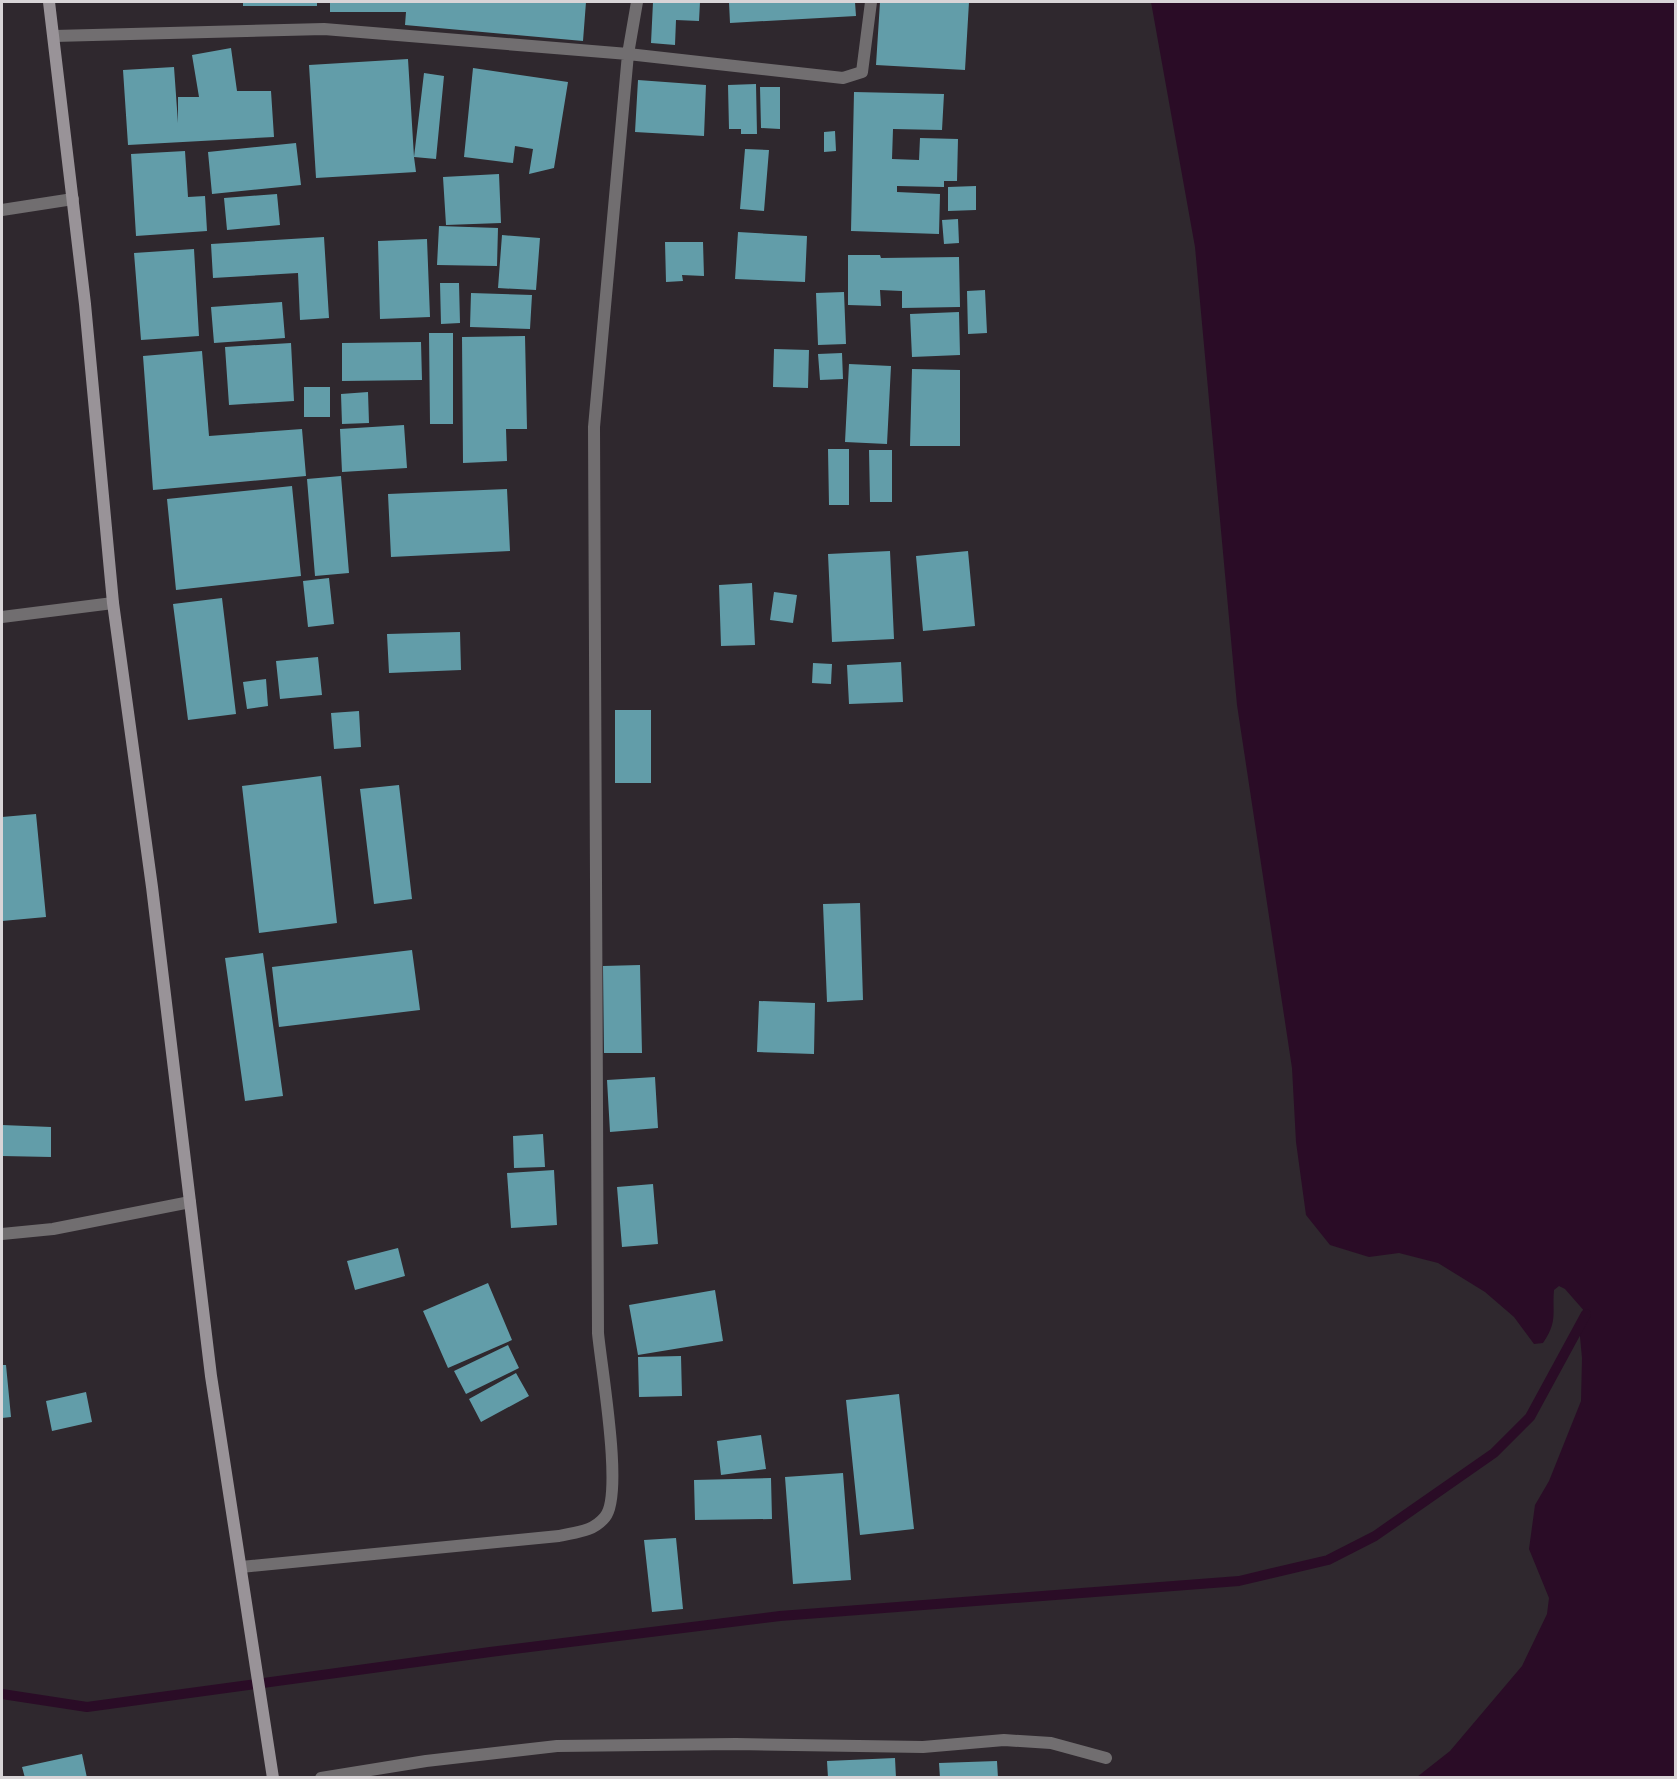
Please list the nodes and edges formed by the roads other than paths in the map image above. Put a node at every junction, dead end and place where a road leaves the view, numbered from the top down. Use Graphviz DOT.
graph roads {
  1 [pos="50,2"];
  2 [pos="637,2"];
  3 [pos="871,2"];
  4 [pos="54,36"];
  5 [pos="628,54"];
  6 [pos="73,199"];
  7 [pos="2,210"];
  8 [pos="113,603"];
  9 [pos="2,617"];
  10 [pos="190,1202"];
  11 [pos="2,1234"];
  12 [pos="241,1567"];
  13 [pos="1106,1758"];
  14 [pos="273,1778"];
  15 [pos="321,1778"];
  1 -- 4 [label="street"];
  2 -- 5 [label="street"];
  3 -- 5 [label="street"];
  4 -- 5 [label="street"];
  4 -- 6 [label="street"];
  5 -- 12 [label="street"];
  6 -- 7 [label="street"];
  6 -- 8 [label="street"];
  8 -- 9 [label="street"];
  8 -- 10 [label="street"];
  10 -- 11 [label="street"];
  10 -- 12 [label="street"];
  12 -- 14 [label="street"];
  13 -- 15 [label="street"];
}
